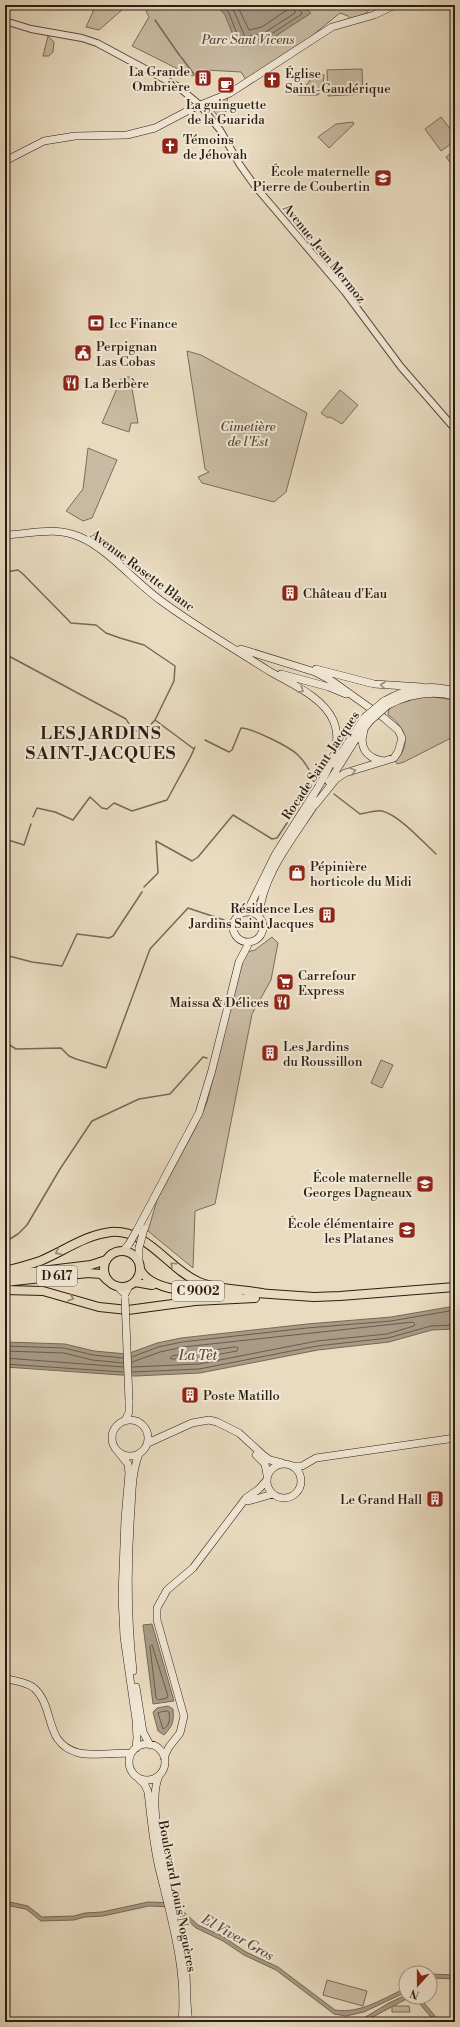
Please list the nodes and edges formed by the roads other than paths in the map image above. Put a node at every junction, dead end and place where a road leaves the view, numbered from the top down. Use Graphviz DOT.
graph roads {
  1 [pos="395,5"];
  2 [pos="5,21"];
  3 [pos="200,105"];
  4 [pos="5,162"];
  5 [pos="455,429"];
  6 [pos="5,535"];
  7 [pos="216,636"];
  8 [pos="285,663"];
  9 [pos="268,670"];
  10 [pos="422,687"];
  11 [pos="455,691"];
  12 [pos="455,696"];
  13 [pos="364,703"];
  14 [pos="386,703"];
  15 [pos="367,719"];
  16 [pos="386,762"];
  17 [pos="313,796"];
  18 [pos="315,805"];
  19 [pos="247,912"];
  20 [pos="259,916"];
  21 [pos="237,938"];
  22 [pos="249,943"];
  23 [pos="239,962"];
  24 [pos="141,1229"];
  25 [pos="123,1251"];
  26 [pos="106,1260"];
  27 [pos="140,1266"];
  28 [pos="5,1271"];
  29 [pos="5,1275"];
  30 [pos="107,1280"];
  31 [pos="5,1282"];
  32 [pos="132,1284"];
  33 [pos="117,1286"];
  34 [pos="455,1287"];
  35 [pos="5,1290"];
  36 [pos="259,1295"];
  37 [pos="125,1296"];
  38 [pos="129,1412"];
  39 [pos="124,1421"];
  40 [pos="137,1421"];
  41 [pos="225,1426"];
  42 [pos="147,1430"];
  43 [pos="171,1434"];
  44 [pos="455,1438"];
  45 [pos="148,1443"];
  46 [pos="120,1453"];
  47 [pos="139,1454"];
  48 [pos="324,1457"];
  49 [pos="282,1463"];
  50 [pos="293,1466"];
  51 [pos="267,1478"];
  52 [pos="301,1480"];
  53 [pos="273,1494"];
  54 [pos="239,1507"];
  55 [pos="5,1678"];
  56 [pos="177,1692"];
  57 [pos="153,1746"];
  58 [pos="134,1751"];
  59 [pos="117,1753"];
  60 [pos="164,1757"];
  61 [pos="129,1762"];
  62 [pos="159,1776"];
  63 [pos="138,1778"];
  64 [pos="169,1895"];
  65 [pos="178,1934"];
  66 [pos="182,2022"];
  67 [pos="189,2022"];
  1 -- 3 [label="main road"];
  2 -- 3 [label="street, Avenue Jean Mermoz"];
  3 -- 4 [label="main road"];
  3 -- 5 [label="street, Avenue Jean Mermoz"];
  6 -- 7 [label="main road, Avenue Rosette Blanc"];
  7 -- 8 [label="main road"];
  7 -- 9 [label="main road"];
  10 -- 8 [label="main road, one-way"];
  8 -- 13 [label="main road"];
  9 -- 13 [label="main road"];
  9 -- 17 [label="main road, one-way"];
  10 -- 11 [label="main road, Rocade Saint-Jacques"];
  10 -- 14 [label="main road, Rocade Saint-Jacques"];
  12 -- 14 [label="main road, Rocade Saint-Jacques"];
  13 -- 16 [label="main road"];
  14 -- 15 [label="main road, Rocade Saint-Jacques, bridge"];
  15 -- 16 [label="main road"];
  15 -- 17 [label="main road, Rocade Saint-Jacques"];
  15 -- 18 [label="main road, Rocade Saint-Jacques"];
  18 -- 16 [label="main road, one-way"];
  17 -- 19 [label="main road, Rocade Saint-Jacques"];
  18 -- 20 [label="main road, Rocade Saint-Jacques"];
  19 -- 20 [label="main road"];
  19 -- 21 [label="main road"];
  20 -- 22 [label="main road"];
  21 -- 22 [label="main road"];
  21 -- 23 [label="main road"];
  22 -- 23 [label="main road"];
  23 -- 24 [label="main road"];
  24 -- 25 [label="main road, bridge"];
  24 -- 27 [label="main road, bridge"];
  25 -- 26 [label="main road"];
  25 -- 27 [label="main road"];
  26 -- 29 [label="main road, D 617"];
  26 -- 30 [label="main road"];
  27 -- 32 [label="main road"];
  27 -- 36 [label="main road, C 9002"];
  36 -- 28 [label="main road, one-way"];
  30 -- 31 [label="main road, D 617"];
  30 -- 33 [label="main road"];
  32 -- 33 [label="main road"];
  32 -- 36 [label="main road, C 9002"];
  32 -- 37 [label="main road"];
  33 -- 37 [label="main road"];
  34 -- 36 [label="main road, C 9002"];
  35 -- 36 [label="main road, one-way"];
  37 -- 38 [label="main road, bridge"];
  38 -- 39 [label="main road"];
  38 -- 40 [label="main road"];
  39 -- 40 [label="main road"];
  39 -- 46 [label="main road"];
  40 -- 42 [label="main road"];
  41 -- 43 [label="main road"];
  41 -- 49 [label="main road"];
  41 -- 51 [label="main road"];
  42 -- 43 [label="main road"];
  42 -- 45 [label="main road"];
  43 -- 45 [label="main road"];
  44 -- 48 [label="main road"];
  45 -- 47 [label="main road"];
  46 -- 47 [label="main road"];
  46 -- 58 [label="main road"];
  47 -- 57 [label="main road"];
  48 -- 50 [label="main road"];
  48 -- 52 [label="main road"];
  49 -- 50 [label="main road"];
  49 -- 51 [label="main road"];
  50 -- 52 [label="main road"];
  51 -- 53 [label="main road"];
  51 -- 54 [label="main road"];
  52 -- 53 [label="main road"];
  53 -- 54 [label="main road"];
  54 -- 56 [label="main road"];
  55 -- 59 [label="main road"];
  56 -- 57 [label="main road"];
  56 -- 60 [label="main road"];
  57 -- 58 [label="main road"];
  57 -- 60 [label="main road"];
  58 -- 59 [label="main road"];
  58 -- 61 [label="main road"];
  59 -- 61 [label="main road"];
  60 -- 62 [label="main road"];
  61 -- 63 [label="main road"];
  62 -- 63 [label="main road"];
  62 -- 64 [label="main road, Boulevard Louis Noguères"];
  63 -- 64 [label="main road, Boulevard Louis Noguères"];
  64 -- 65 [label="main road, Boulevard Louis Noguères"];
  65 -- 66 [label="main road, Boulevard Louis Noguères"];
  65 -- 67 [label="main road, Boulevard Louis Noguères"];
}
